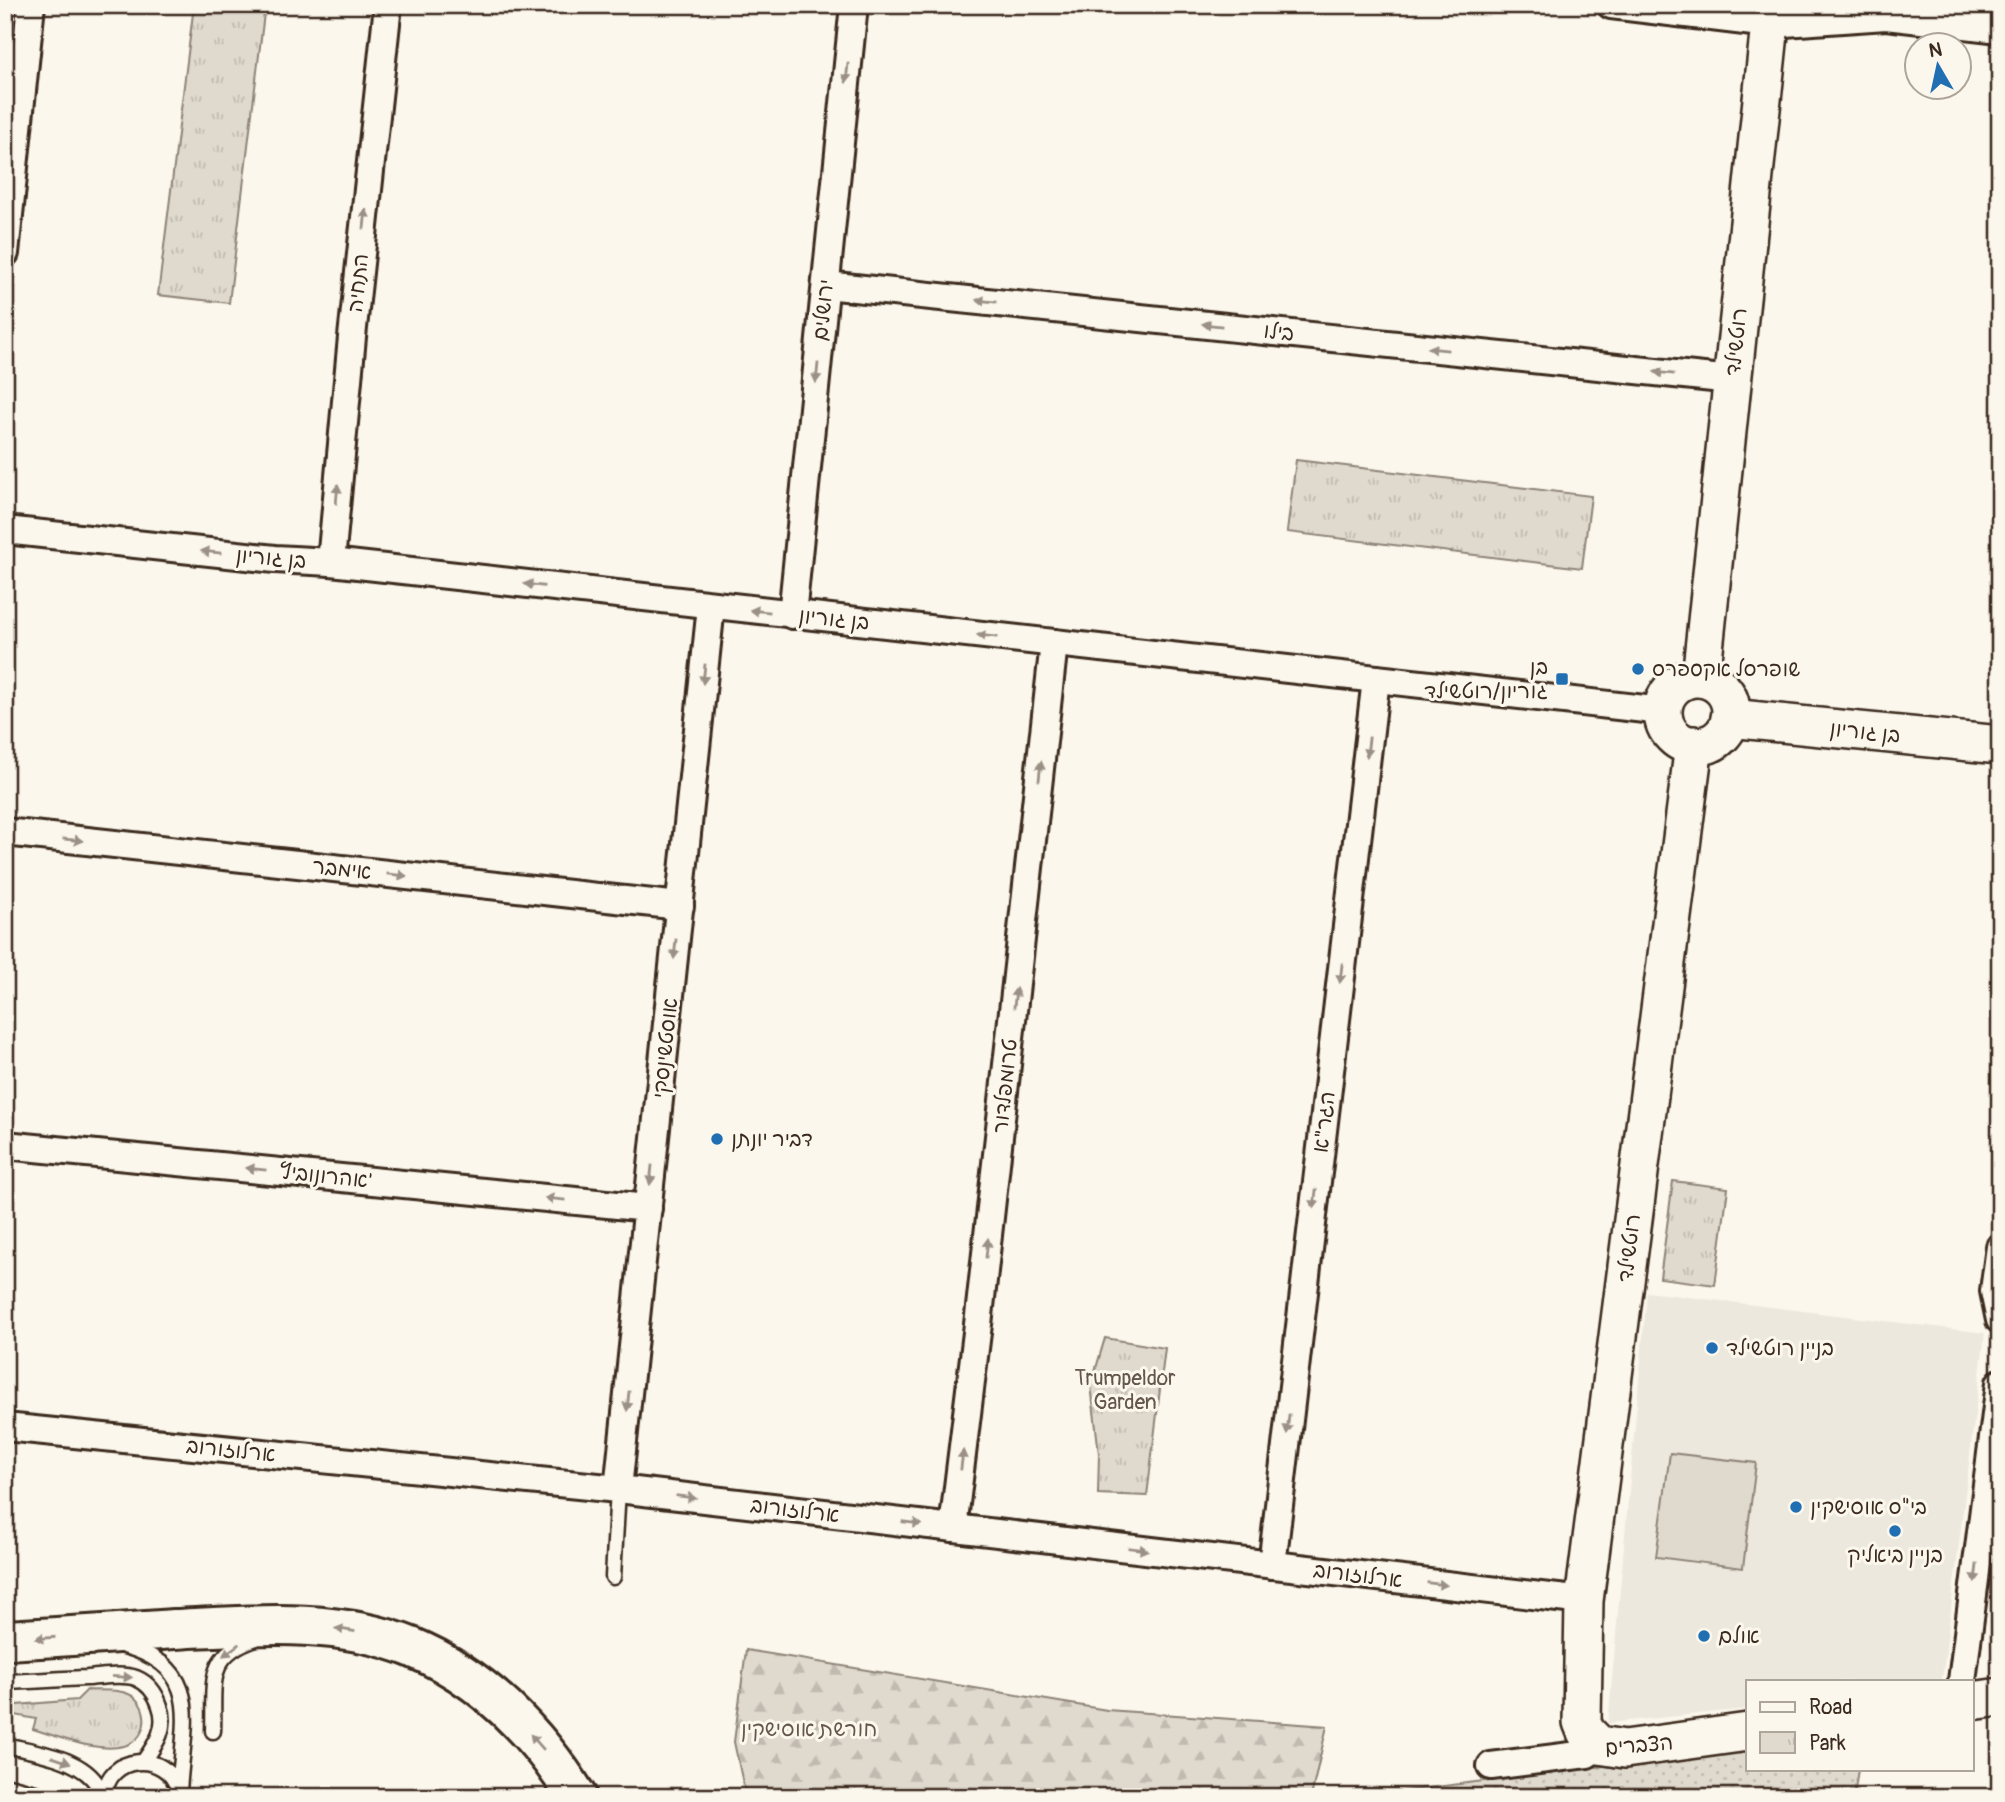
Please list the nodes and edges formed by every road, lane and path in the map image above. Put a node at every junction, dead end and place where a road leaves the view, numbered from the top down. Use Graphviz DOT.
graph roads {
  1 [pos="31,5"];
  2 [pos="388,5"];
  3 [pos="854,5"];
  4 [pos="1611,5"];
  5 [pos="1771,15"];
  6 [pos="1966,15"];
  7 [pos="2000,29"];
  8 [pos="5,253"];
  9 [pos="826,285"];
  10 [pos="1732,380"];
  11 [pos="5,530"];
  12 [pos="331,562"];
  13 [pos="711,606"];
  14 [pos="792,615"];
  15 [pos="1054,643"];
  16 [pos="1701,678"];
  17 [pos="1376,679"];
  18 [pos="1663,711"];
  19 [pos="1730,718"];
  20 [pos="1694,745"];
  21 [pos="2000,745"];
  22 [pos="5,832"];
  23 [pos="680,906"];
  24 [pos="5,1145"];
  25 [pos="648,1208"];
  26 [pos="2000,1247"];
  27 [pos="2000,1320"];
  28 [pos="2000,1383"];
  29 [pos="5,1427"];
  30 [pos="618,1489"];
  31 [pos="953,1528"];
  32 [pos="1272,1565"];
  33 [pos="613,1577"];
  34 [pos="1584,1601"];
  35 [pos="295,1626"];
  36 [pos="86,1635"];
  37 [pos="5,1640"];
  38 [pos="1962,1680"];
  39 [pos="5,1682"];
  40 [pos="2000,1697"];
  41 [pos="1974,1701"];
  42 [pos="213,1731"];
  43 [pos="1746,1732"];
  44 [pos="5,1745"];
  45 [pos="1599,1745"];
  46 [pos="144,1760"];
  47 [pos="1491,1766"];
  48 [pos="5,1785"];
  49 [pos="179,1795"];
  50 [pos="50,1797"];
  51 [pos="104,1797"];
  52 [pos="577,1797"];
  1 -- 8 [label="street"];
  12 -- 2 [label="street, התחיה, one-way"];
  3 -- 9 [label="street, ירושלים, one-way"];
  4 -- 5 [label="street"];
  5 -- 6 [label="street"];
  5 -- 10 [label="street, רוטשילד"];
  6 -- 7 [label="street"];
  10 -- 9 [label="street, בילו, one-way"];
  9 -- 14 [label="street, ירושלים, one-way"];
  10 -- 16 [label="street, רוטשילד"];
  12 -- 11 [label="street, בן גוריון, one-way"];
  13 -- 12 [label="street, בן גוריון, one-way"];
  14 -- 13 [label="street, בן גוריון, one-way"];
  13 -- 23 [label="street, אוסטשינסקי, one-way"];
  15 -- 14 [label="street, בן גוריון, one-way"];
  15 -- 17 [label="street, בן גוריון"];
  31 -- 15 [label="street, טרומפלדור, one-way"];
  16 -- 18 [label="street"];
  16 -- 19 [label="street"];
  17 -- 18 [label="street, בן גוריון"];
  17 -- 32 [label="street, הגר\"א, one-way"];
  18 -- 20 [label="street"];
  19 -- 20 [label="street"];
  19 -- 21 [label="street, בן גוריון"];
  20 -- 34 [label="street, רוטשילד"];
  22 -- 23 [label="street, אימבר, one-way"];
  23 -- 25 [label="street, אוסטשינסקי, one-way"];
  25 -- 24 [label="street, אהרונוביץ', one-way"];
  25 -- 30 [label="street, אוסטשינסקי, one-way"];
  26 -- 27 [label="street"];
  28 -- 38 [label="street, one-way"];
  29 -- 30 [label="street, ארלוזורוב"];
  30 -- 31 [label="street, ארלוזורוב, one-way"];
  30 -- 33 [label="lane"];
  31 -- 32 [label="street, ארלוזורוב, one-way"];
  32 -- 34 [label="street, ארלוזורוב, one-way"];
  34 -- 45 [label="street, רוטשילד"];
  35 -- 36 [label="highway"];
  35 -- 42 [label="lane, one-way"];
  52 -- 35 [label="highway, one-way"];
  36 -- 37 [label="highway, one-way"];
  36 -- 49 [label="lane"];
  39 -- 46 [label="lane, one-way"];
  40 -- 41 [label="street"];
  43 -- 45 [label="street, הצברים"];
  44 -- 51 [label="lane, one-way"];
  45 -- 47 [label="street, הצברים"];
  46 -- 49 [label="lane"];
  46 -- 51 [label="lane"];
  48 -- 50 [label="lane"];
}
